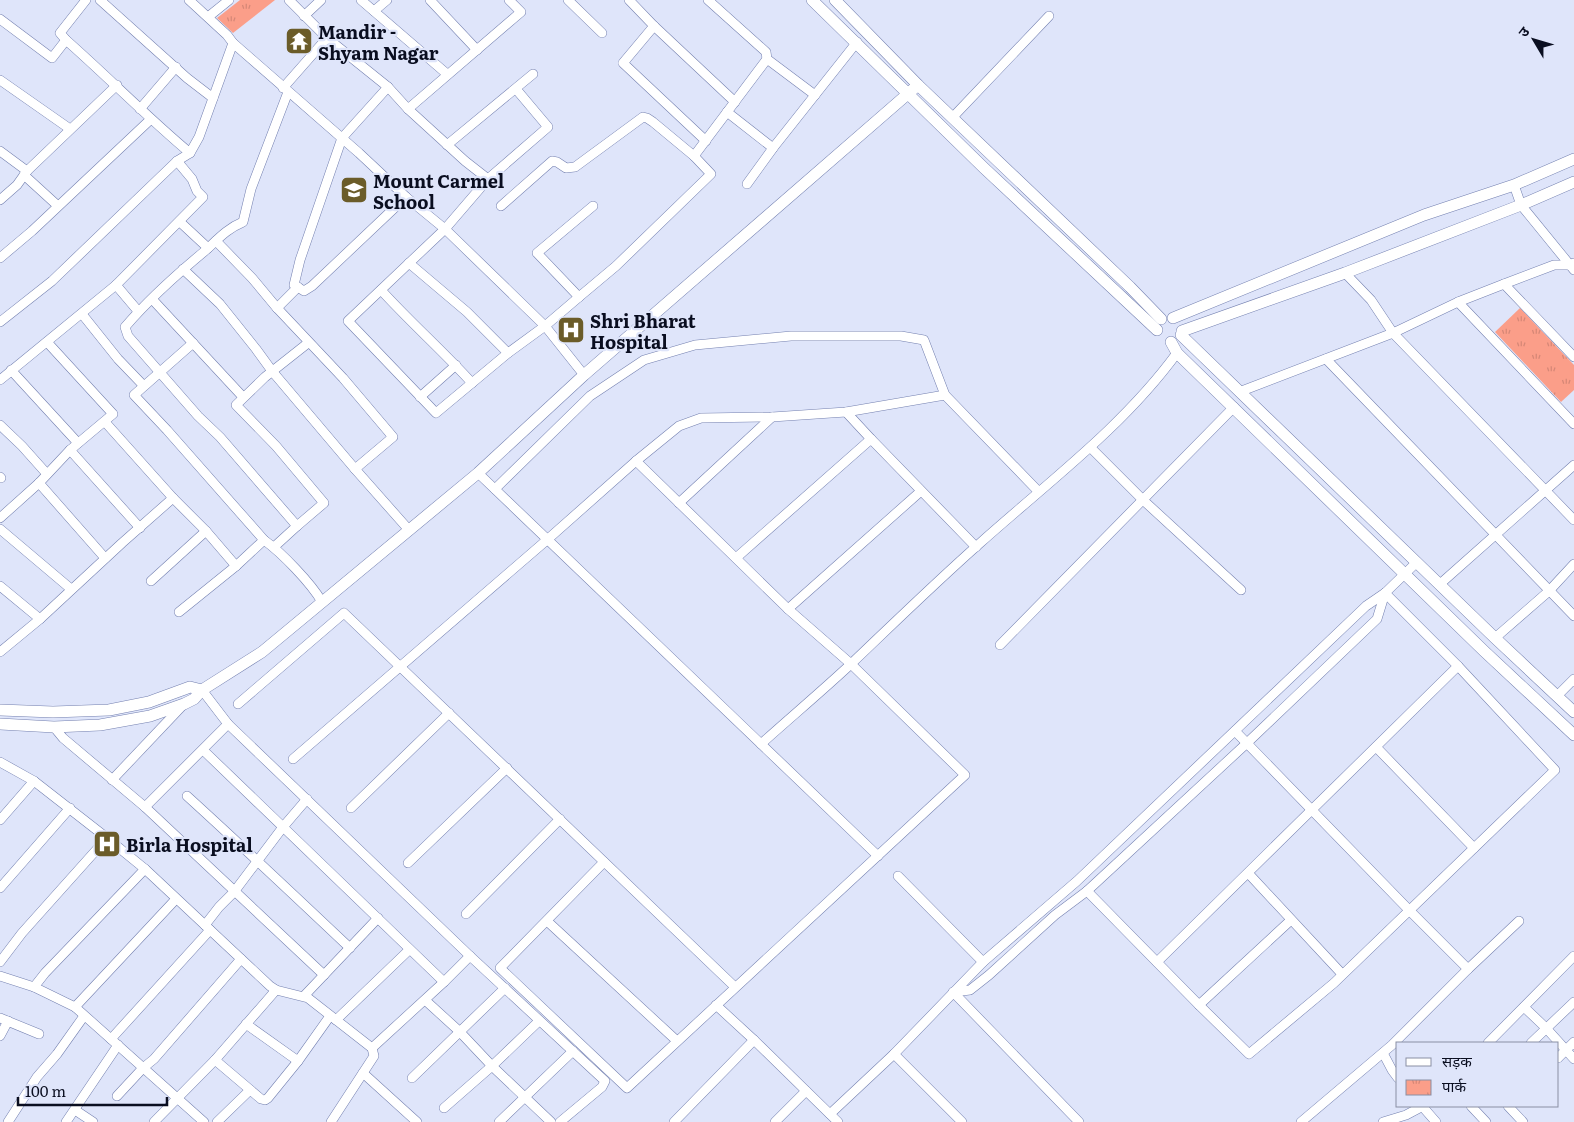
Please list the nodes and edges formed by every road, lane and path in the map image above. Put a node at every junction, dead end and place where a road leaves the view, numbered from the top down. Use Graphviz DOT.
graph roads {
  1 [pos="86,0"];
  2 [pos="100,0"];
  3 [pos="189,0"];
  4 [pos="229,0"];
  5 [pos="289,0"];
  6 [pos="321,0"];
  7 [pos="361,0"];
  8 [pos="387,0"];
  9 [pos="430,0"];
  10 [pos="509,0"];
  11 [pos="568,0"];
  12 [pos="629,0"];
  13 [pos="708,0"];
  14 [pos="835,0"];
  15 [pos="817,2"];
  16 [pos="374,11"];
  17 [pos="304,16"];
  18 [pos="1049,16"];
  19 [pos="208,17"];
  20 [pos="0,19"];
  21 [pos="654,26"];
  22 [pos="602,33"];
  23 [pos="327,38"];
  24 [pos="66,40"];
  25 [pos="857,42"];
  26 [pos="233,43"];
  27 [pos="477,50"];
  28 [pos="767,59"];
  29 [pos="176,67"];
  30 [pos="447,74"];
  31 [pos="533,74"];
  32 [pos="0,80"];
  33 [pos="918,85"];
  34 [pos="116,86"];
  35 [pos="388,87"];
  36 [pos="516,89"];
  37 [pos="286,90"];
  38 [pos="908,93"];
  39 [pos="814,95"];
  40 [pos="213,98"];
  41 [pos="735,102"];
  42 [pos="140,109"];
  43 [pos="408,110"];
  44 [pos="727,112"];
  45 [pos="952,118"];
  46 [pos="150,119"];
  47 [pos="70,129"];
  48 [pos="342,138"];
  49 [pos="706,140"];
  50 [pos="447,145"];
  51 [pos="773,148"];
  52 [pos="0,151"];
  53 [pos="190,153"];
  54 [pos="694,156"];
  55 [pos="1574,159"];
  56 [pos="177,161"];
  57 [pos="26,173"];
  58 [pos="488,179"];
  59 [pos="1574,182"];
  60 [pos="747,184"];
  61 [pos="1514,185"];
  62 [pos="406,197"];
  63 [pos="0,200"];
  64 [pos="1521,204"];
  65 [pos="58,206"];
  66 [pos="501,206"];
  67 [pos="593,206"];
  68 [pos="180,222"];
  69 [pos="445,229"];
  70 [pos="212,244"];
  71 [pos="0,258"];
  72 [pos="409,263"];
  73 [pos="1572,266"];
  74 [pos="183,269"];
  75 [pos="1345,273"];
  76 [pos="1504,284"];
  77 [pos="116,285"];
  78 [pos="298,287"];
  79 [pos="381,290"];
  80 [pos="579,297"];
  81 [pos="152,299"];
  82 [pos="1458,302"];
  83 [pos="277,308"];
  84 [pos="138,312"];
  85 [pos="82,314"];
  86 [pos="1173,318"];
  87 [pos="1161,319"];
  88 [pos="0,322"];
  89 [pos="545,326"];
  90 [pos="1157,330"];
  91 [pos="1393,333"];
  92 [pos="1178,336"];
  93 [pos="47,342"];
  94 [pos="193,343"];
  95 [pos="308,343"];
  96 [pos="508,353"];
  97 [pos="1178,353"];
  98 [pos="1574,357"];
  99 [pos="1326,359"];
  100 [pos="456,365"];
  101 [pos="11,370"];
  102 [pos="272,371"];
  103 [pos="160,372"];
  104 [pos="584,375"];
  105 [pos="0,380"];
  106 [pos="472,383"];
  107 [pos="143,385"];
  108 [pos="1239,392"];
  109 [pos="946,395"];
  110 [pos="243,397"];
  111 [pos="420,397"];
  112 [pos="1234,407"];
  113 [pos="846,412"];
  114 [pos="772,417"];
  115 [pos="105,422"];
  116 [pos="1574,424"];
  117 [pos="0,425"];
  118 [pos="871,439"];
  119 [pos="78,443"];
  120 [pos="1090,448"];
  121 [pos="70,450"];
  122 [pos="636,461"];
  123 [pos="1574,465"];
  124 [pos="355,469"];
  125 [pos="478,473"];
  126 [pos="46,474"];
  127 [pos="39,483"];
  128 [pos="495,489"];
  129 [pos="1546,490"];
  130 [pos="921,491"];
  131 [pos="1038,491"];
  132 [pos="174,498"];
  133 [pos="1143,500"];
  134 [pos="679,503"];
  135 [pos="0,518"];
  136 [pos="1574,520"];
  137 [pos="297,526"];
  138 [pos="140,528"];
  139 [pos="0,529"];
  140 [pos="409,530"];
  141 [pos="206,531"];
  142 [pos="1495,535"];
  143 [pos="548,539"];
  144 [pos="264,540"];
  145 [pos="274,547"];
  146 [pos="976,547"];
  147 [pos="105,558"];
  148 [pos="736,558"];
  149 [pos="1417,562"];
  150 [pos="1574,564"];
  151 [pos="236,566"];
  152 [pos="1406,574"];
  153 [pos="151,581"];
  154 [pos="1440,584"];
  155 [pos="0,586"];
  156 [pos="72,589"];
  157 [pos="1242,590"];
  158 [pos="1549,591"];
  159 [pos="1385,593"];
  160 [pos="322,602"];
  161 [pos="788,609"];
  162 [pos="179,612"];
  163 [pos="1574,616"];
  164 [pos="40,619"];
  165 [pos="1495,638"];
  166 [pos="1000,645"];
  167 [pos="1,649"];
  168 [pos="850,664"];
  169 [pos="400,666"];
  170 [pos="1458,666"];
  171 [pos="1574,679"];
  172 [pos="202,690"];
  173 [pos="1557,696"];
  174 [pos="184,704"];
  175 [pos="238,704"];
  176 [pos="0,710"];
  177 [pos="1574,712"];
  178 [pos="449,713"];
  179 [pos="0,724"];
  180 [pos="228,724"];
  181 [pos="54,727"];
  182 [pos="1235,731"];
  183 [pos="1574,735"];
  184 [pos="1247,743"];
  185 [pos="761,744"];
  186 [pos="1376,747"];
  187 [pos="203,750"];
  188 [pos="293,759"];
  189 [pos="0,762"];
  190 [pos="507,768"];
  191 [pos="112,780"];
  192 [pos="34,781"];
  193 [pos="187,796"];
  194 [pos="307,799"];
  195 [pos="145,807"];
  196 [pos="70,808"];
  197 [pos="351,808"];
  198 [pos="1312,810"];
  199 [pos="560,819"];
  200 [pos="0,820"];
  201 [pos="283,827"];
  202 [pos="107,838"];
  203 [pos="1474,848"];
  204 [pos="878,856"];
  205 [pos="258,860"];
  206 [pos="604,862"];
  207 [pos="408,863"];
  208 [pos="145,870"];
  209 [pos="1248,873"];
  210 [pos="898,876"];
  211 [pos="0,888"];
  212 [pos="234,892"];
  213 [pos="1087,892"];
  214 [pos="176,899"];
  215 [pos="1409,910"];
  216 [pos="466,914"];
  217 [pos="378,918"];
  218 [pos="547,920"];
  219 [pos="1291,920"];
  220 [pos="1519,921"];
  221 [pos="207,927"];
  222 [pos="350,948"];
  223 [pos="410,950"];
  224 [pos="470,956"];
  225 [pos="1574,956"];
  226 [pos="241,959"];
  227 [pos="0,962"];
  228 [pos="983,962"];
  229 [pos="1157,962"];
  230 [pos="1468,969"];
  231 [pos="324,974"];
  232 [pos="1342,974"];
  233 [pos="0,976"];
  234 [pos="444,982"];
  235 [pos="34,987"];
  236 [pos="735,987"];
  237 [pos="505,988"];
  238 [pos="276,990"];
  239 [pos="954,992"];
  240 [pos="304,996"];
  241 [pos="425,1000"];
  242 [pos="1574,1002"];
  243 [pos="716,1005"];
  244 [pos="1199,1005"];
  245 [pos="1524,1006"];
  246 [pos="74,1007"];
  247 [pos="84,1016"];
  248 [pos="333,1018"];
  249 [pos="4,1019"];
  250 [pos="540,1021"];
  251 [pos="246,1024"];
  252 [pos="1546,1028"];
  253 [pos="459,1031"];
  254 [pos="39,1034"];
  255 [pos="0,1036"];
  256 [pos="754,1040"];
  257 [pos="677,1041"];
  258 [pos="115,1042"];
  259 [pos="1489,1042"];
  260 [pos="1532,1042"];
  261 [pos="1559,1042"];
  262 [pos="1559,1042"];
  263 [pos="1574,1042"];
  264 [pos="372,1048"];
  265 [pos="1566,1050"];
  266 [pos="573,1051"];
  267 [pos="1382,1053"];
  268 [pos="894,1054"];
  269 [pos="1559,1057"];
  270 [pos="1574,1059"];
  271 [pos="215,1060"];
  272 [pos="298,1061"];
  273 [pos="492,1066"];
  274 [pos="143,1068"];
  275 [pos="363,1073"];
  276 [pos="1396,1075"];
  277 [pos="412,1078"];
  278 [pos="250,1090"];
  279 [pos="806,1091"];
  280 [pos="118,1096"];
  281 [pos="525,1096"];
  282 [pos="178,1098"];
  283 [pos="1422,1107"];
  284 [pos="1424,1107"];
  285 [pos="1472,1107"];
  286 [pos="1509,1107"];
  287 [pos="444,1108"];
  288 [pos="75,1110"];
  289 [pos="830,1114"];
  290 [pos="1405,1118"];
  291 [pos="8,1122"];
  292 [pos="66,1122"];
  293 [pos="93,1122"];
  294 [pos="154,1122"];
  295 [pos="204,1122"];
  296 [pos="216,1122"];
  297 [pos="331,1122"];
  298 [pos="417,1122"];
  299 [pos="499,1122"];
  300 [pos="551,1122"];
  301 [pos="560,1122"];
  302 [pos="674,1122"];
  303 [pos="775,1122"];
  304 [pos="838,1122"];
  305 [pos="962,1122"];
  306 [pos="1079,1122"];
  307 [pos="1301,1122"];
  308 [pos="1383,1122"];
  309 [pos="1436,1122"];
  310 [pos="1486,1122"];
  311 [pos="1523,1122"];
  1 -- 24 [label="street"];
  2 -- 29 [label="street"];
  3 -- 19 [label="street"];
  4 -- 19 [label="street"];
  5 -- 17 [label="street"];
  6 -- 17 [label="street"];
  7 -- 16 [label="street"];
  8 -- 16 [label="street"];
  9 -- 27 [label="street"];
  10 -- 27 [label="street"];
  11 -- 22 [label="street"];
  12 -- 21 [label="street"];
  13 -- 28 [label="street"];
  14 -- 33 [label="street"];
  15 -- 25 [label="street"];
  16 -- 30 [label="street"];
  17 -- 23 [label="street"];
  18 -- 45 [label="street"];
  19 -- 26 [label="street"];
  20 -- 24 [label="street"];
  21 -- 41 [label="street"];
  21 -- 49 [label="street"];
  23 -- 35 [label="street"];
  23 -- 37 [label="street"];
  24 -- 34 [label="street"];
  25 -- 38 [label="street"];
  25 -- 39 [label="street"];
  26 -- 37 [label="street"];
  26 -- 40 [label="street"];
  27 -- 30 [label="street"];
  28 -- 39 [label="street"];
  28 -- 41 [label="street"];
  29 -- 40 [label="street"];
  29 -- 42 [label="street"];
  30 -- 43 [label="street"];
  31 -- 36 [label="street"];
  32 -- 47 [label="street"];
  33 -- 38 [label="street"];
  33 -- 45 [label="street"];
  34 -- 42 [label="street"];
  34 -- 47 [label="street"];
  35 -- 43 [label="street"];
  35 -- 48 [label="street"];
  36 -- 50 [label="street"];
  36 -- 58 [label="street"];
  37 -- 48 [label="street"];
  37 -- 70 [label="street"];
  38 -- 90 [label="street"];
  38 -- 104 [label="street"];
  39 -- 51 [label="street"];
  40 -- 53 [label="street"];
  41 -- 44 [label="street"];
  42 -- 46 [label="street"];
  43 -- 50 [label="street"];
  44 -- 49 [label="street"];
  44 -- 51 [label="street"];
  45 -- 87 [label="street"];
  46 -- 53 [label="street"];
  46 -- 65 [label="street"];
  47 -- 57 [label="street"];
  48 -- 62 [label="street"];
  48 -- 78 [label="street"];
  49 -- 54 [label="street"];
  50 -- 58 [label="street"];
  51 -- 60 [label="street"];
  52 -- 57 [label="street"];
  53 -- 56 [label="street"];
  54 -- 66 [label="street"];
  54 -- 80 [label="street"];
  55 -- 61 [label="street"];
  56 -- 68 [label="street"];
  56 -- 88 [label="street"];
  57 -- 63 [label="street"];
  57 -- 65 [label="street"];
  58 -- 69 [label="street"];
  59 -- 64 [label="street"];
  61 -- 64 [label="street"];
  61 -- 86 [label="street"];
  62 -- 69 [label="street"];
  62 -- 78 [label="street"];
  64 -- 73 [label="street"];
  64 -- 75 [label="street"];
  65 -- 71 [label="street"];
  67 -- 80 [label="street"];
  68 -- 70 [label="street"];
  68 -- 77 [label="street"];
  69 -- 72 [label="street"];
  69 -- 89 [label="street"];
  70 -- 74 [label="street"];
  70 -- 83 [label="street"];
  72 -- 79 [label="street"];
  72 -- 96 [label="street"];
  73 -- 76 [label="street"];
  74 -- 81 [label="street"];
  74 -- 102 [label="street"];
  75 -- 91 [label="street"];
  75 -- 92 [label="street"];
  76 -- 82 [label="street"];
  76 -- 98 [label="street"];
  77 -- 84 [label="street"];
  77 -- 85 [label="street"];
  78 -- 83 [label="street"];
  79 -- 100 [label="street"];
  79 -- 111 [label="street"];
  80 -- 89 [label="street"];
  81 -- 84 [label="street"];
  81 -- 94 [label="street"];
  82 -- 91 [label="street"];
  82 -- 116 [label="street"];
  83 -- 95 [label="street"];
  84 -- 103 [label="street"];
  85 -- 93 [label="street"];
  85 -- 107 [label="street"];
  86 -- 87 [label="street"];
  86 -- 92 [label="street"];
  87 -- 90 [label="street"];
  89 -- 96 [label="street"];
  89 -- 104 [label="street"];
  90 -- 92 [label="street"];
  91 -- 99 [label="street"];
  91 -- 129 [label="street"];
  92 -- 97 [label="street"];
  92 -- 108 [label="street"];
  93 -- 101 [label="street"];
  93 -- 115 [label="street"];
  94 -- 103 [label="street"];
  94 -- 110 [label="street"];
  95 -- 102 [label="street"];
  95 -- 124 [label="street"];
  96 -- 106 [label="street"];
  97 -- 112 [label="street"];
  97 -- 120 [label="street"];
  99 -- 108 [label="street"];
  99 -- 142 [label="street"];
  100 -- 106 [label="street"];
  100 -- 111 [label="street"];
  101 -- 105 [label="street"];
  101 -- 119 [label="street"];
  102 -- 110 [label="street"];
  102 -- 124 [label="street"];
  103 -- 107 [label="street"];
  103 -- 137 [label="street"];
  104 -- 125 [label="street"];
  106 -- 111 [label="street"];
  107 -- 144 [label="street"];
  108 -- 149 [label="street"];
  109 -- 113 [label="street"];
  109 -- 128 [label="street"];
  109 -- 131 [label="street"];
  110 -- 137 [label="street"];
  112 -- 133 [label="street"];
  112 -- 152 [label="street"];
  113 -- 114 [label="street"];
  113 -- 118 [label="street"];
  114 -- 122 [label="street"];
  114 -- 134 [label="street"];
  115 -- 119 [label="street"];
  115 -- 132 [label="street"];
  117 -- 126 [label="street"];
  118 -- 130 [label="street"];
  118 -- 148 [label="street"];
  119 -- 121 [label="street"];
  120 -- 131 [label="street"];
  120 -- 133 [label="street"];
  121 -- 126 [label="street"];
  121 -- 138 [label="street"];
  122 -- 134 [label="street"];
  122 -- 143 [label="street"];
  123 -- 129 [label="street"];
  124 -- 140 [label="street"];
  125 -- 128 [label="street"];
  125 -- 140 [label="street"];
  126 -- 127 [label="street"];
  127 -- 135 [label="street"];
  127 -- 147 [label="street"];
  128 -- 143 [label="street"];
  129 -- 136 [label="street"];
  129 -- 142 [label="street"];
  130 -- 146 [label="street"];
  130 -- 161 [label="street"];
  131 -- 146 [label="street"];
  132 -- 138 [label="street"];
  132 -- 141 [label="street"];
  133 -- 157 [label="street"];
  133 -- 166 [label="street"];
  134 -- 148 [label="street"];
  137 -- 145 [label="street"];
  138 -- 147 [label="street"];
  139 -- 156 [label="street"];
  140 -- 160 [label="street"];
  141 -- 151 [label="street"];
  141 -- 153 [label="street"];
  142 -- 154 [label="street"];
  142 -- 158 [label="street"];
  143 -- 169 [label="street"];
  143 -- 185 [label="street"];
  144 -- 145 [label="street"];
  144 -- 151 [label="street"];
  145 -- 160 [label="street"];
  146 -- 168 [label="street"];
  147 -- 156 [label="street"];
  148 -- 161 [label="street"];
  149 -- 152 [label="street"];
  149 -- 154 [label="street"];
  150 -- 158 [label="street"];
  151 -- 162 [label="street"];
  152 -- 159 [label="street"];
  152 -- 183 [label="street"];
  154 -- 165 [label="street"];
  155 -- 164 [label="street"];
  156 -- 164 [label="street"];
  158 -- 163 [label="street"];
  158 -- 165 [label="street"];
  159 -- 170 [label="street"];
  159 -- 182 [label="street"];
  159 -- 184 [label="street"];
  160 -- 172 [label="street"];
  161 -- 168 [label="street"];
  164 -- 167 [label="street"];
  165 -- 173 [label="street"];
  168 -- 185 [label="street"];
  168 -- 204 [label="street"];
  169 -- 175 [label="street"];
  169 -- 178 [label="street"];
  169 -- 188 [label="street"];
  170 -- 186 [label="street"];
  170 -- 203 [label="street"];
  171 -- 173 [label="street"];
  172 -- 174 [label="street"];
  172 -- 176 [label="street"];
  172 -- 180 [label="street"];
  173 -- 177 [label="street"];
  174 -- 181 [label="street"];
  174 -- 191 [label="street"];
  178 -- 190 [label="street"];
  178 -- 197 [label="street"];
  179 -- 181 [label="street"];
  180 -- 187 [label="street"];
  180 -- 194 [label="street"];
  181 -- 191 [label="street"];
  182 -- 184 [label="street"];
  182 -- 228 [label="street"];
  184 -- 198 [label="street"];
  184 -- 213 [label="street"];
  185 -- 204 [label="street"];
  186 -- 198 [label="street"];
  186 -- 203 [label="street"];
  187 -- 195 [label="street"];
  187 -- 201 [label="street"];
  189 -- 192 [label="street"];
  190 -- 199 [label="street"];
  190 -- 207 [label="street"];
  191 -- 195 [label="street"];
  192 -- 196 [label="street"];
  192 -- 200 [label="street"];
  193 -- 205 [label="street"];
  194 -- 201 [label="street"];
  194 -- 224 [label="street"];
  195 -- 212 [label="street"];
  196 -- 202 [label="street"];
  196 -- 211 [label="street"];
  198 -- 209 [label="street"];
  198 -- 215 [label="street"];
  199 -- 206 [label="street"];
  199 -- 216 [label="street"];
  201 -- 205 [label="street"];
  201 -- 217 [label="street"];
  202 -- 208 [label="street"];
  202 -- 227 [label="street"];
  203 -- 215 [label="street"];
  204 -- 236 [label="street"];
  205 -- 212 [label="street"];
  205 -- 222 [label="street"];
  206 -- 218 [label="street"];
  206 -- 236 [label="street"];
  208 -- 214 [label="street"];
  208 -- 235 [label="street"];
  209 -- 219 [label="street"];
  209 -- 229 [label="street"];
  210 -- 228 [label="street"];
  212 -- 221 [label="street"];
  212 -- 231 [label="street"];
  213 -- 229 [label="street"];
  213 -- 239 [label="street"];
  214 -- 221 [label="street"];
  214 -- 246 [label="street"];
  215 -- 230 [label="street"];
  215 -- 232 [label="street"];
  217 -- 222 [label="street"];
  217 -- 223 [label="street"];
  218 -- 257 [label="street"];
  218 -- 257 [label="street"];
  219 -- 232 [label="street"];
  219 -- 244 [label="street"];
  220 -- 230 [label="street"];
  221 -- 226 [label="street"];
  221 -- 258 [label="street"];
  222 -- 231 [label="street"];
  223 -- 234 [label="street"];
  223 -- 248 [label="street"];
  224 -- 234 [label="street"];
  224 -- 237 [label="street"];
  225 -- 245 [label="street"];
  226 -- 238 [label="street"];
  226 -- 274 [label="street"];
  228 -- 239 [label="street"];
  229 -- 244 [label="street"];
  230 -- 267 [label="street"];
  231 -- 240 [label="street"];
  232 -- 244 [label="street"];
  233 -- 235 [label="street"];
  234 -- 241 [label="street"];
  235 -- 246 [label="street"];
  236 -- 243 [label="street"];
  237 -- 250 [label="street"];
  237 -- 253 [label="street"];
  238 -- 240 [label="street"];
  238 -- 251 [label="street"];
  239 -- 268 [label="street"];
  239 -- 306 [label="street"];
  240 -- 248 [label="street"];
  241 -- 253 [label="street"];
  241 -- 264 [label="street"];
  242 -- 252 [label="street"];
  243 -- 256 [label="street"];
  243 -- 257 [label="street"];
  245 -- 252 [label="street"];
  245 -- 259 [label="street"];
  246 -- 247 [label="street"];
  247 -- 258 [label="street"];
  247 -- 291 [label="street"];
  248 -- 264 [label="street"];
  248 -- 272 [label="street"];
  249 -- 254 [label="street"];
  249 -- 255 [label="street"];
  250 -- 266 [label="street"];
  250 -- 273 [label="street"];
  251 -- 271 [label="street"];
  251 -- 272 [label="street"];
  252 -- 260 [label="street"];
  252 -- 262 [label="street"];
  253 -- 273 [label="street"];
  253 -- 277 [label="street"];
  256 -- 279 [label="street"];
  256 -- 302 [label="street"];
  258 -- 274 [label="street"];
  258 -- 288 [label="street"];
  261 -- 265 [label="street"];
  263 -- 265 [label="street"];
  264 -- 275 [label="street"];
  265 -- 269 [label="street"];
  265 -- 270 [label="street"];
  266 -- 281 [label="street"];
  266 -- 301 [label="street"];
  267 -- 276 [label="street"];
  267 -- 307 [label="street"];
  268 -- 289 [label="street"];
  268 -- 305 [label="street"];
  271 -- 278 [label="street"];
  271 -- 282 [label="street"];
  272 -- 278 [label="street"];
  273 -- 281 [label="street"];
  273 -- 287 [label="street"];
  274 -- 280 [label="street"];
  274 -- 282 [label="street"];
  275 -- 297 [label="street"];
  275 -- 298 [label="street"];
  278 -- 296 [label="street"];
  279 -- 289 [label="street"];
  279 -- 303 [label="street"];
  281 -- 299 [label="street"];
  281 -- 300 [label="street"];
  282 -- 294 [label="street"];
  282 -- 295 [label="street"];
  283 -- 290 [label="street"];
  284 -- 309 [label="street"];
  285 -- 310 [label="street"];
  286 -- 311 [label="street"];
  288 -- 292 [label="street"];
  288 -- 293 [label="street"];
  289 -- 304 [label="street"];
  290 -- 308 [label="street"];
}
